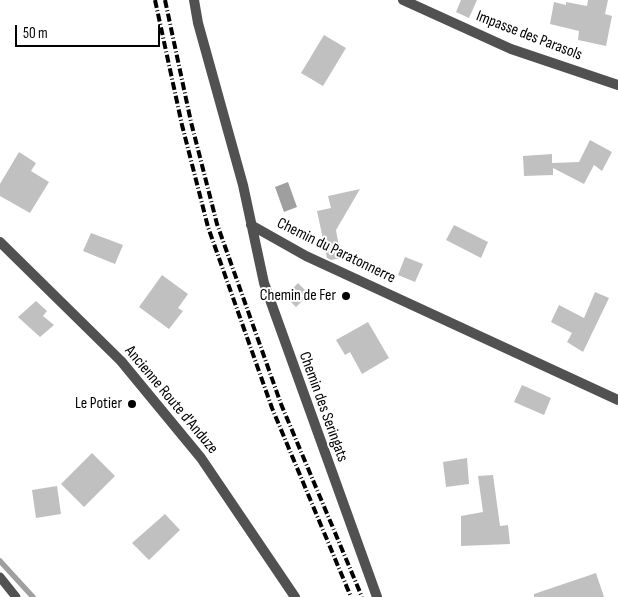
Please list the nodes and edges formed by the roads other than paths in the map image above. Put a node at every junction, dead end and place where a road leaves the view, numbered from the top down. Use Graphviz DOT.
graph roads {
  1 [pos="194,0"];
  2 [pos="403,0"];
  3 [pos="618,85"];
  4 [pos="252,225"];
  5 [pos="0,242"];
  6 [pos="618,400"];
  7 [pos="0,577"];
  8 [pos="16,597"];
  9 [pos="295,597"];
  10 [pos="377,597"];
  1 -- 4 [label="street, Chemin du Paratonnerre"];
  2 -- 3 [label="street, Impasse des Parasols"];
  4 -- 6 [label="street, Chemin du Paratonnerre"];
  4 -- 10 [label="street, Chemin des Seringats"];
  5 -- 9 [label="street, Ancienne Route d'Anduze"];
  7 -- 8 [label="lane"];
}
